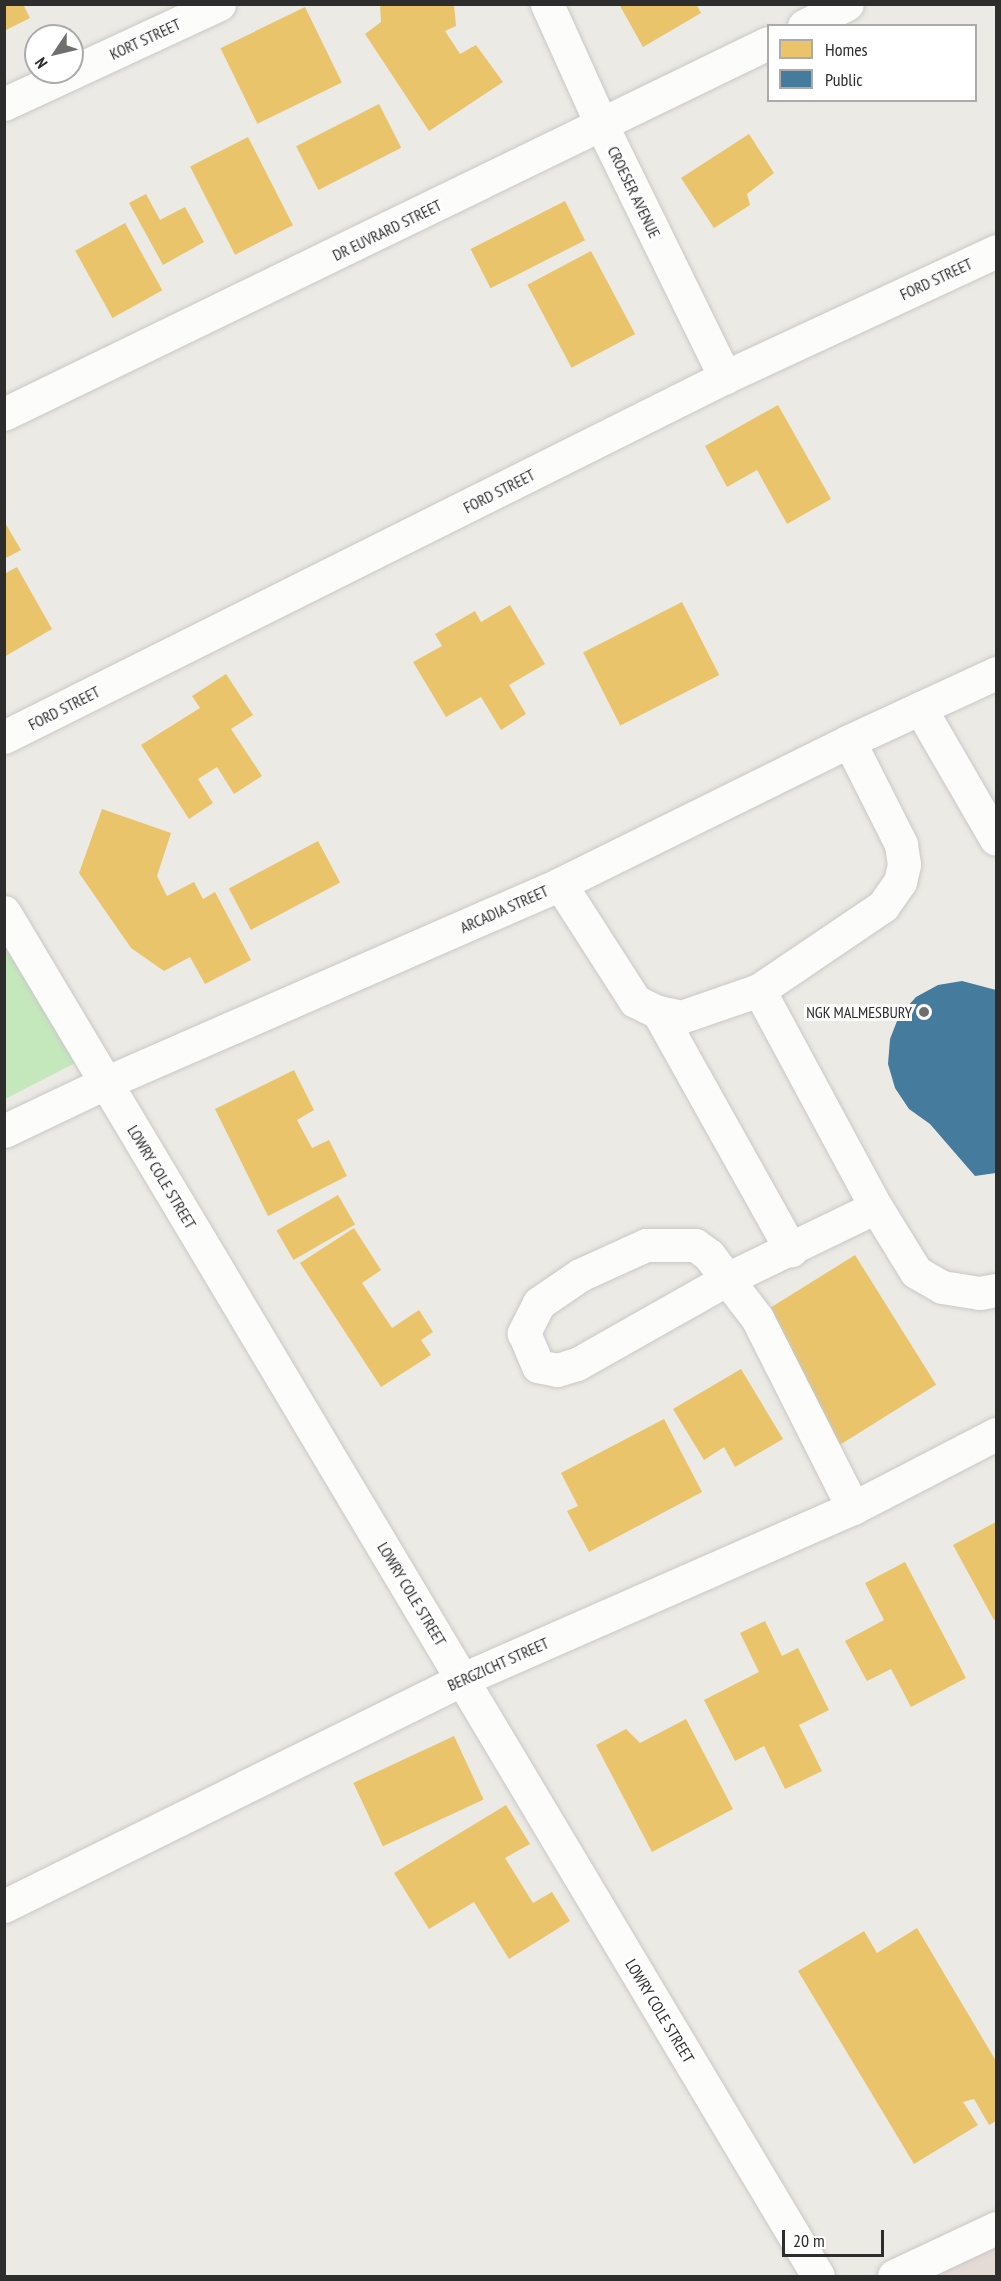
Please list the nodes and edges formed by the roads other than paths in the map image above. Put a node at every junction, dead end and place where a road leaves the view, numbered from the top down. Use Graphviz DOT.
graph roads {
  1 [pos="219,4"];
  2 [pos="547,4"];
  3 [pos="847,4"];
  4 [pos="808,24"];
  5 [pos="767,44"];
  6 [pos="4,104"];
  7 [pos="602,126"];
  8 [pos="996,251"];
  9 [pos="725,377"];
  10 [pos="4,414"];
  11 [pos="996,673"];
  12 [pos="920,708"];
  13 [pos="4,738"];
  14 [pos="849,741"];
  15 [pos="996,839"];
  16 [pos="560,884"];
  17 [pos="4,912"];
  18 [pos="759,990"];
  19 [pos="658,1012"];
  20 [pos="105,1083"];
  21 [pos="4,1131"];
  22 [pos="876,1207"];
  23 [pos="791,1250"];
  24 [pos="727,1279"];
  25 [pos="996,1290"];
  26 [pos="996,1434"];
  27 [pos="853,1508"];
  28 [pos="463,1679"];
  29 [pos="4,1906"];
  30 [pos="996,2228"];
  31 [pos="818,2277"];
  32 [pos="894,2277"];
  1 -- 6 [label="street, KORT STREET"];
  2 -- 7 [label="street, CROESER AVENUE"];
  3 -- 4 [label="street"];
  5 -- 7 [label="street, DR EUVRARD STREET"];
  7 -- 9 [label="street, CROESER AVENUE"];
  7 -- 10 [label="street, DR EUVRARD STREET"];
  8 -- 9 [label="street, FORD STREET"];
  9 -- 13 [label="street, FORD STREET"];
  11 -- 12 [label="street, ARCADIA STREET"];
  12 -- 14 [label="street, ARCADIA STREET"];
  12 -- 15 [label="street"];
  14 -- 16 [label="street, ARCADIA STREET"];
  14 -- 18 [label="street"];
  16 -- 19 [label="street"];
  16 -- 20 [label="street, ARCADIA STREET"];
  17 -- 20 [label="street, LOWRY COLE STREET"];
  18 -- 19 [label="street"];
  18 -- 22 [label="street"];
  19 -- 23 [label="street"];
  20 -- 21 [label="street, ARCADIA STREET"];
  20 -- 28 [label="street, LOWRY COLE STREET"];
  22 -- 23 [label="street"];
  22 -- 25 [label="street"];
  23 -- 24 [label="street"];
  24 -- 24 [label="street"];
  24 -- 27 [label="street"];
  26 -- 27 [label="street, BERGZICHT STREET"];
  27 -- 28 [label="street, BERGZICHT STREET"];
  28 -- 29 [label="street, BERGZICHT STREET"];
  28 -- 31 [label="street, LOWRY COLE STREET"];
  30 -- 32 [label="street"];
}
